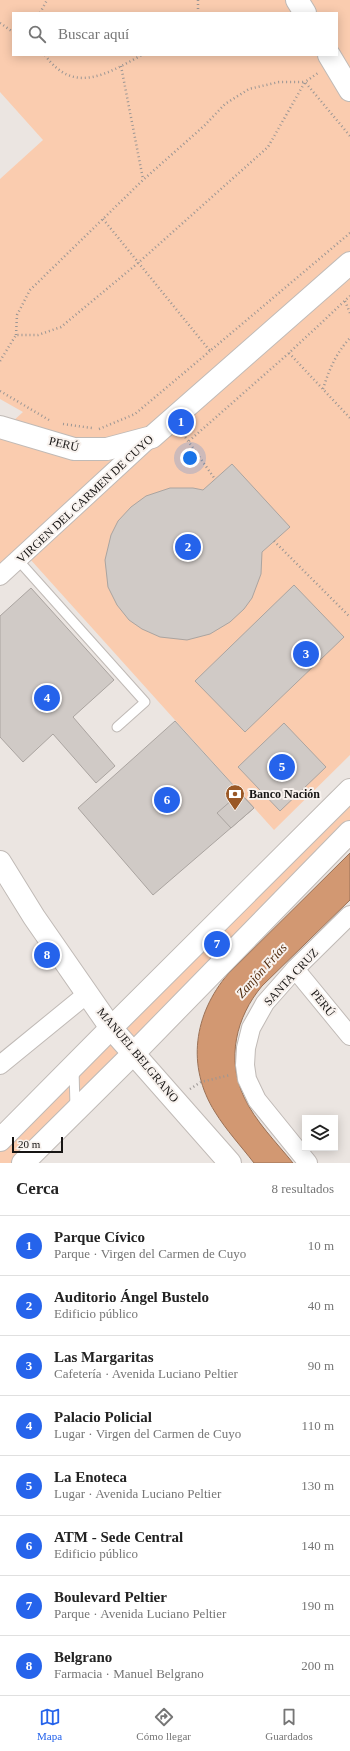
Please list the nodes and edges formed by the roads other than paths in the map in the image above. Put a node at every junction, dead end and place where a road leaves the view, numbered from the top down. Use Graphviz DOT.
graph roads {
  1 [pos="330,56"];
  2 [pos="348,85"];
  3 [pos="350,263"];
  4 [pos="0,427"];
  5 [pos="152,437"];
  6 [pos="18,560"];
  7 [pos="0,576"];
  8 [pos="117,727"];
  9 [pos="350,790"];
  10 [pos="350,832"];
  11 [pos="0,862"];
  12 [pos="350,916"];
  13 [pos="295,969"];
  14 [pos="87,994"];
  15 [pos="111,1028"];
  16 [pos="350,1036"];
  17 [pos="134,1053"];
  18 [pos="0,1065"];
  19 [pos="74,1066"];
  20 [pos="75,1112"];
  21 [pos="0,1140"];
  22 [pos="24,1163"];
  23 [pos="230,1163"];
  24 [pos="308,1163"];
  1 -- 2 [label="main road"];
  3 -- 5 [label="main road, VIRGEN DEL CARMEN DE CUYO"];
  4 -- 5 [label="main road, PERÚ"];
  5 -- 6 [label="street, VIRGEN DEL CARMEN DE CUYO"];
  6 -- 7 [label="street, VIRGEN DEL CARMEN DE CUYO"];
  6 -- 8 [label="lane"];
  9 -- 15 [label="main road"];
  10 -- 17 [label="main road"];
  11 -- 14 [label="main road, MANUEL BELGRANO"];
  12 -- 13 [label="street, SANTA CRUZ"];
  13 -- 16 [label="street, PERÚ"];
  13 -- 24 [label="street, SANTA CRUZ"];
  14 -- 15 [label="main road, MANUEL BELGRANO"];
  14 -- 18 [label="street"];
  15 -- 17 [label="main road, MANUEL BELGRANO"];
  15 -- 19 [label="main road"];
  17 -- 20 [label="main road"];
  17 -- 23 [label="main road, MANUEL BELGRANO"];
  19 -- 20 [label="lane"];
  19 -- 21 [label="main road"];
  20 -- 22 [label="main road"];
}
